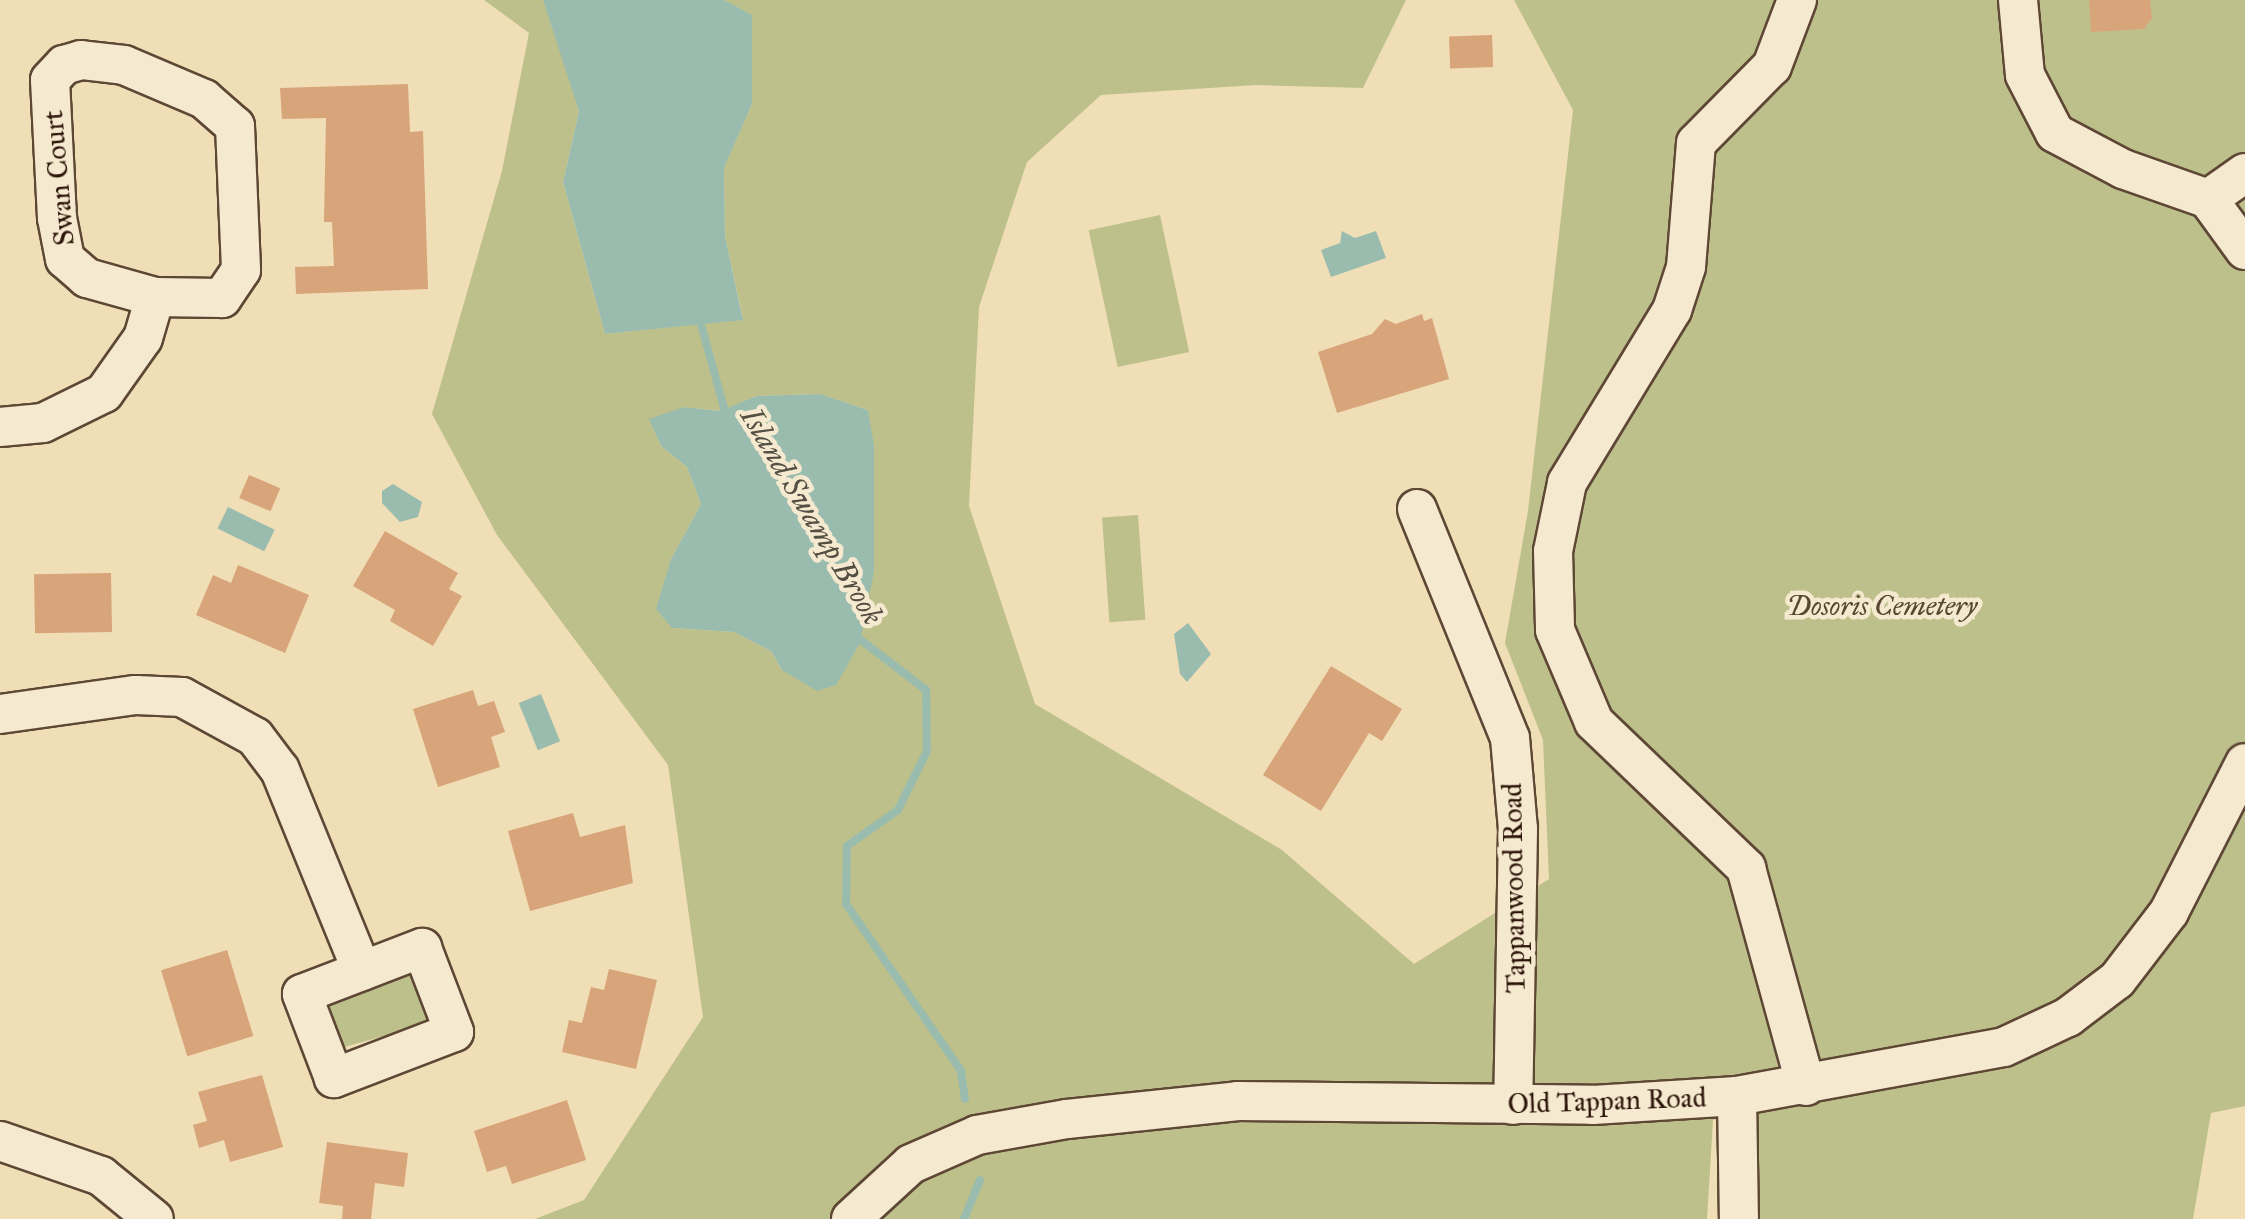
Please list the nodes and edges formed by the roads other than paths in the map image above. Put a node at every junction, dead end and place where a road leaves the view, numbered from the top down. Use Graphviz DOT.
graph roads {
  1 [pos="1797,0"];
  2 [pos="2018,0"];
  3 [pos="2245,173"];
  4 [pos="2208,199"];
  5 [pos="2245,250"];
  6 [pos="155,297"];
  7 [pos="0,426"];
  8 [pos="1418,509"];
  9 [pos="0,714"];
  10 [pos="2245,763"];
  11 [pos="362,971"];
  12 [pos="1806,1086"];
  13 [pos="1738,1096"];
  14 [pos="1513,1105"];
  15 [pos="0,1140"];
  16 [pos="154,1219"];
  17 [pos="851,1219"];
  18 [pos="1739,1219"];
  1 -- 12 [label="street"];
  2 -- 4 [label="street"];
  3 -- 4 [label="street"];
  4 -- 5 [label="street"];
  6 -- 6 [label="street, Swan Court"];
  6 -- 7 [label="street"];
  8 -- 14 [label="street, Tappanwood Road"];
  9 -- 11 [label="street"];
  10 -- 12 [label="street, Old Tappan Road"];
  12 -- 13 [label="street, Old Tappan Road"];
  13 -- 14 [label="street, Old Tappan Road"];
  13 -- 18 [label="street"];
  14 -- 17 [label="street, Old Tappan Road"];
  15 -- 16 [label="street"];
}
